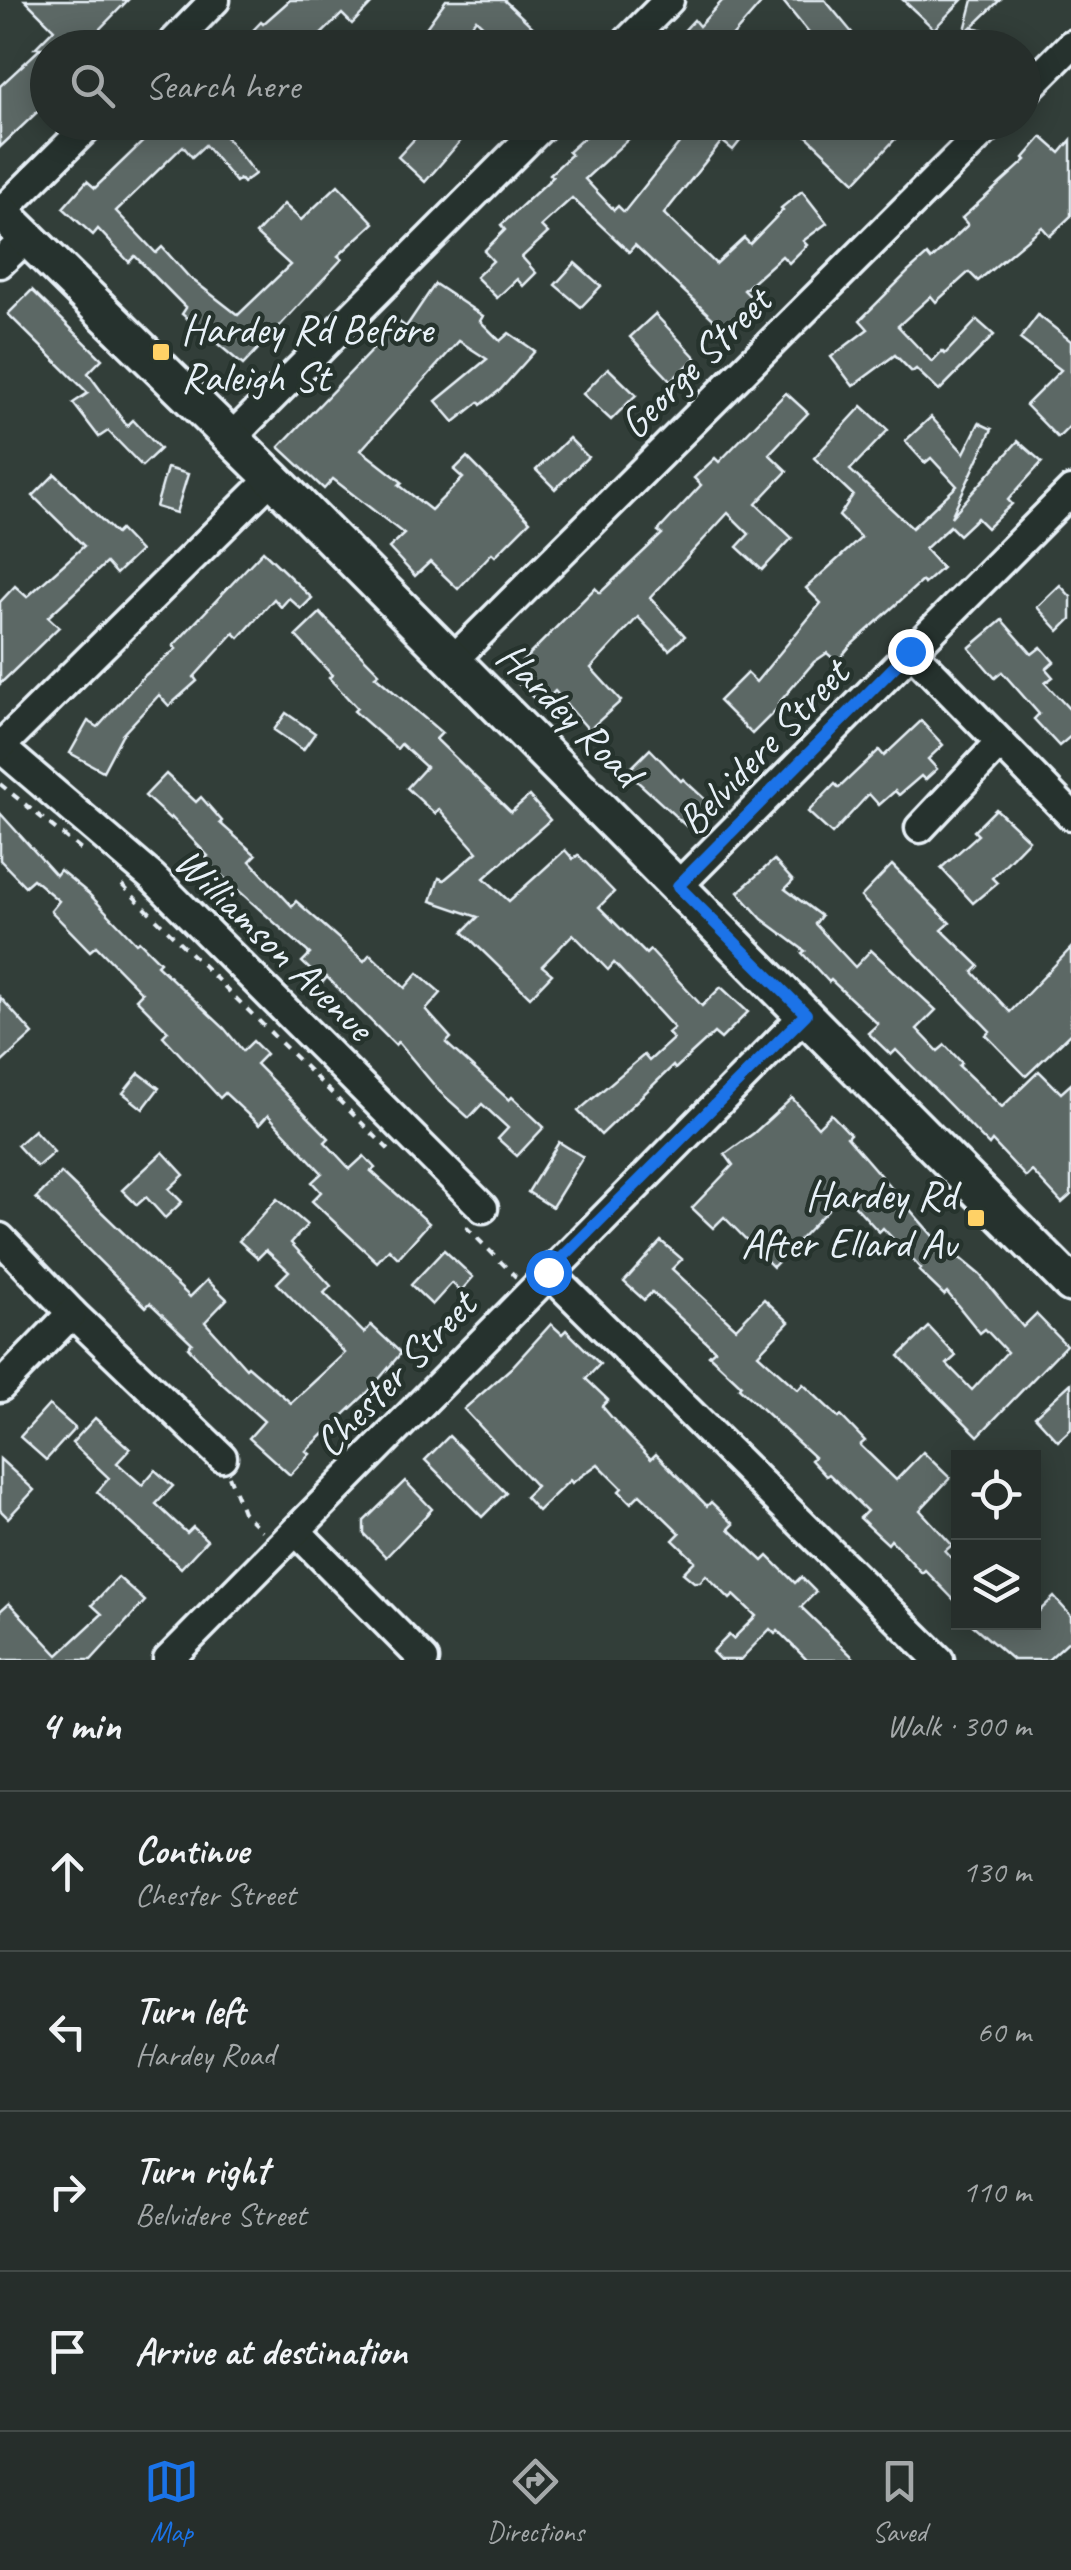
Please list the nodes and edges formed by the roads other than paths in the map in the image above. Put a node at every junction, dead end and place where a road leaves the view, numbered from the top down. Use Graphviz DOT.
graph roads {
  1 [pos="216,0"];
  2 [pos="669,0"];
  3 [pos="186,30"];
  4 [pos="640,30"];
  5 [pos="1071,44"];
  6 [pos="1041,75"];
  7 [pos="73,140"];
  8 [pos="528,140"];
  9 [pos="974,140"];
  10 [pos="0,211"];
  11 [pos="26,238"];
  12 [pos="0,263"];
  13 [pos="231,438"];
  14 [pos="272,478"];
  15 [pos="1071,491"];
  16 [pos="910,651"];
  17 [pos="453,660"];
  18 [pos="1000,743"];
  19 [pos="0,747"];
  20 [pos="1071,814"];
  21 [pos="920,828"];
  22 [pos="678,886"];
  23 [pos="806,1014"];
  24 [pos="474,1217"];
  25 [pos="0,1238"];
  26 [pos="539,1281"];
  27 [pos="1071,1284"];
  28 [pos="72,1313"];
  29 [pos="0,1387"];
  30 [pos="222,1457"];
  31 [pos="288,1539"];
  32 [pos="168,1660"];
  33 [pos="424,1660"];
  34 [pos="938,1660"];
  1 -- 3 [label="street"];
  2 -- 4 [label="street"];
  5 -- 6 [label="street"];
  7 -- 10 [label="street"];
  8 -- 13 [label="street"];
  9 -- 17 [label="street, George Street"];
  10 -- 11 [label="main road, Hardey Road"];
  11 -- 12 [label="street"];
  11 -- 13 [label="main road, Hardey Road"];
  13 -- 14 [label="main road, Hardey Road"];
  14 -- 17 [label="main road, Hardey Road"];
  14 -- 19 [label="street"];
  15 -- 16 [label="street, Belvidere Street"];
  16 -- 18 [label="street"];
  16 -- 22 [label="street, Belvidere Street"];
  17 -- 22 [label="main road, Hardey Road"];
  18 -- 20 [label="street"];
  18 -- 21 [label="street"];
  19 -- 24 [label="street, Williamson Avenue"];
  22 -- 23 [label="main road, Hardey Road"];
  23 -- 26 [label="street, Chester Street"];
  23 -- 27 [label="main road, Hardey Road"];
  25 -- 28 [label="street"];
  26 -- 31 [label="street, Chester Street"];
  26 -- 34 [label="street"];
  28 -- 29 [label="street"];
  28 -- 30 [label="street"];
  31 -- 32 [label="street, Chester Street"];
  31 -- 33 [label="street"];
}
